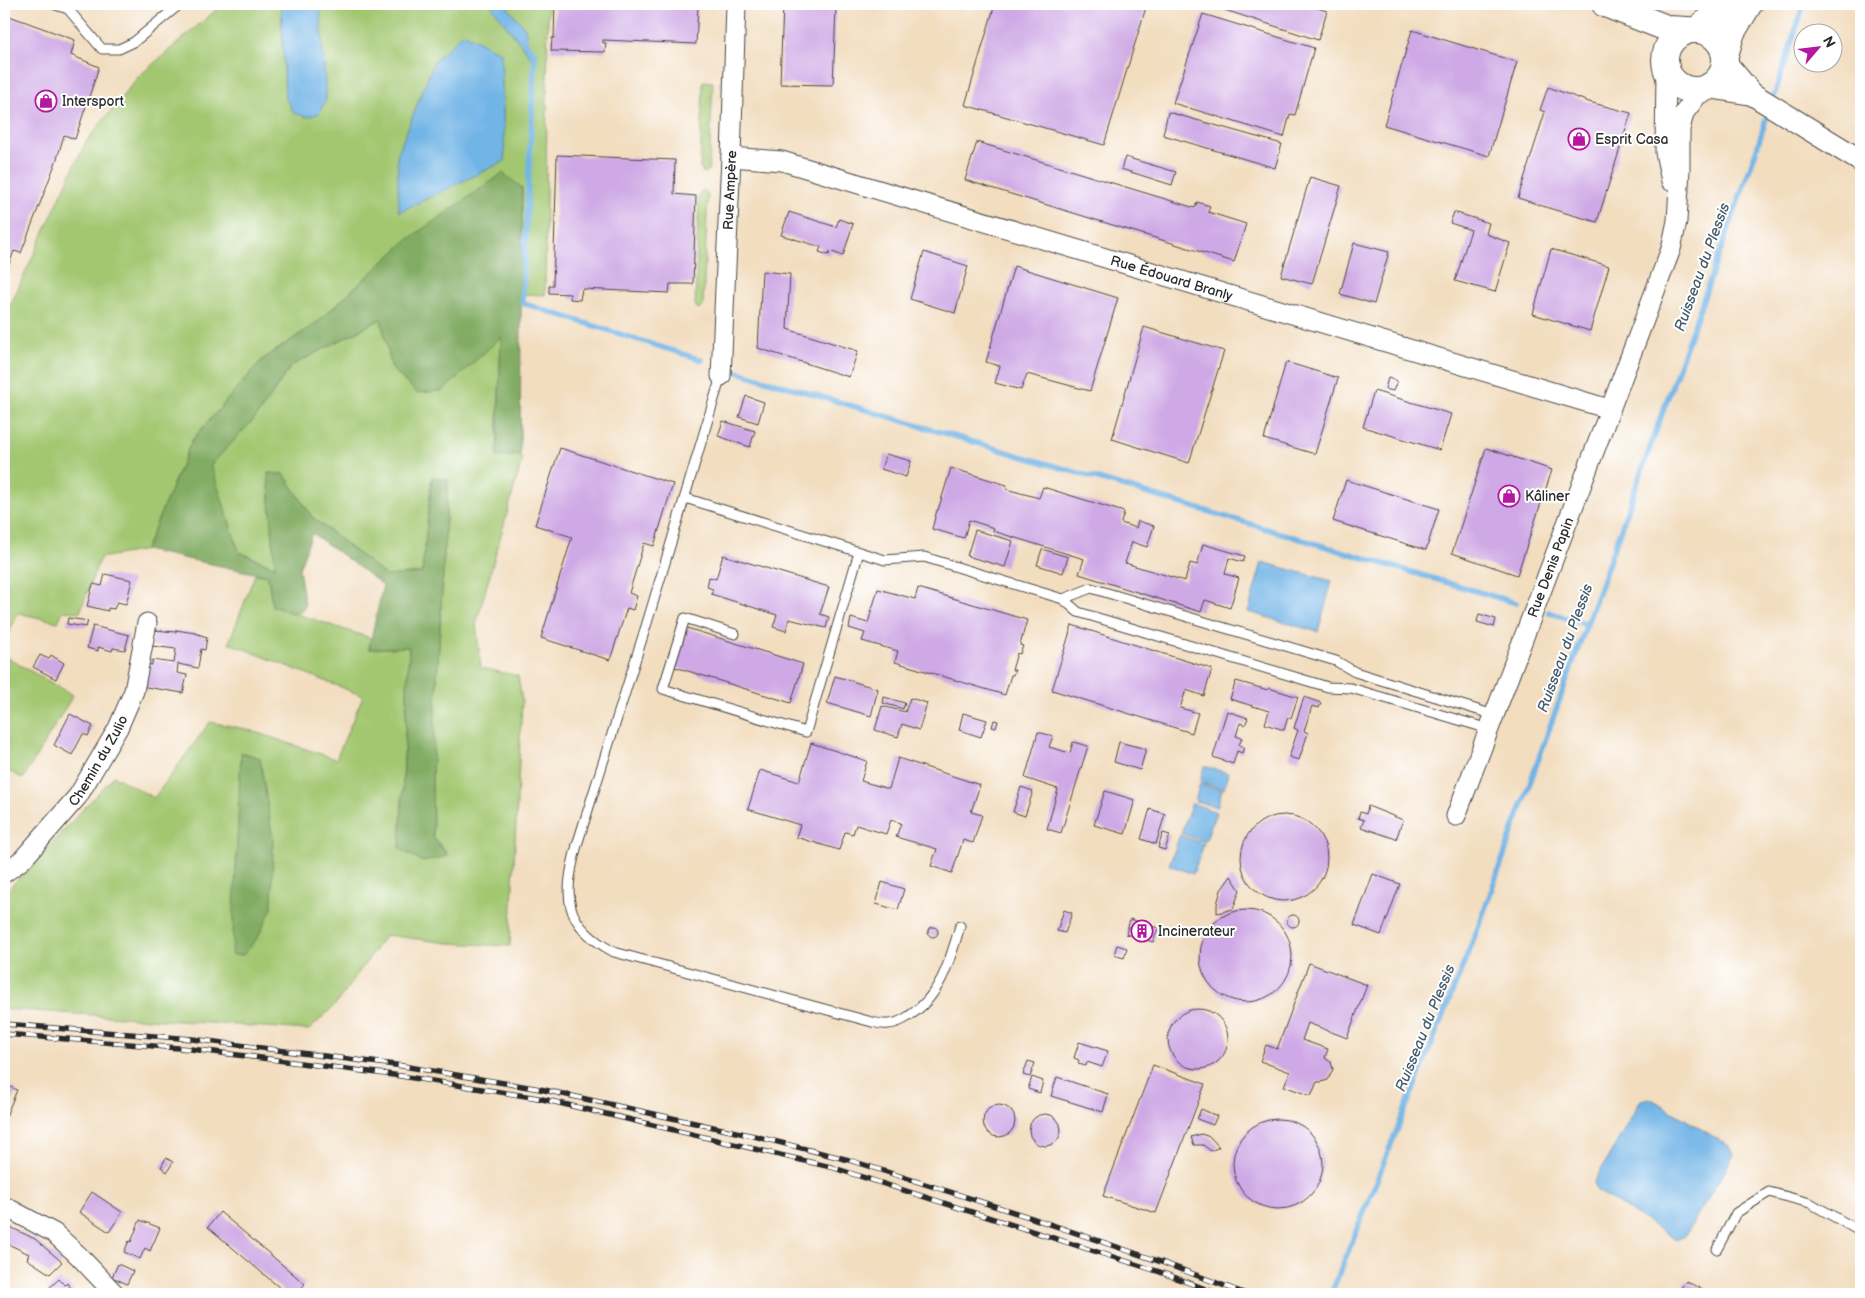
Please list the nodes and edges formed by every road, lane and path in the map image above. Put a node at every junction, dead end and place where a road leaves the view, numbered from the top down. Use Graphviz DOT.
graph roads {
  1 [pos="53,4"];
  2 [pos="180,4"];
  3 [pos="736,4"];
  4 [pos="1604,4"];
  5 [pos="1726,4"];
  6 [pos="1749,4"];
  7 [pos="1693,30"];
  8 [pos="1725,58"];
  9 [pos="1665,66"];
  10 [pos="1706,88"];
  11 [pos="1752,94"];
  12 [pos="731,157"];
  13 [pos="1861,161"];
  14 [pos="1678,204"];
  15 [pos="721,376"];
  16 [pos="1610,409"];
  17 [pos="684,498"];
  18 [pos="859,552"];
  19 [pos="1063,599"];
  20 [pos="148,623"];
  21 [pos="736,634"];
  22 [pos="1492,722"];
  23 [pos="1456,816"];
  24 [pos="4,873"];
  25 [pos="960,926"];
  26 [pos="4,1206"];
  27 [pos="1861,1232"];
  28 [pos="1717,1249"];
  29 [pos="115,1294"];
  1 -- 2 [label="lane"];
  3 -- 12 [label="street, Rue Ampère"];
  4 -- 7 [label="main road"];
  4 -- 9 [label="main road"];
  5 -- 7 [label="main road"];
  6 -- 8 [label="main road"];
  7 -- 8 [label="main road"];
  7 -- 9 [label="main road"];
  8 -- 10 [label="main road"];
  8 -- 11 [label="street"];
  9 -- 10 [label="main road"];
  9 -- 14 [label="street, Rue Denis Papin"];
  10 -- 11 [label="street"];
  10 -- 14 [label="street, Rue Denis Papin"];
  11 -- 13 [label="street"];
  12 -- 15 [label="street, Rue Ampère"];
  12 -- 16 [label="street, Rue Édouard Branly"];
  14 -- 16 [label="street, Rue Denis Papin"];
  15 -- 17 [label="lane"];
  16 -- 22 [label="street, Rue Denis Papin"];
  17 -- 18 [label="lane"];
  17 -- 25 [label="lane"];
  18 -- 19 [label="lane"];
  18 -- 21 [label="lane"];
  19 -- 22 [label="lane"];
  19 -- 22 [label="lane"];
  20 -- 24 [label="street, Chemin du Zulio"];
  22 -- 23 [label="street, Rue Denis Papin"];
  26 -- 29 [label="street"];
  27 -- 28 [label="lane"];
}
